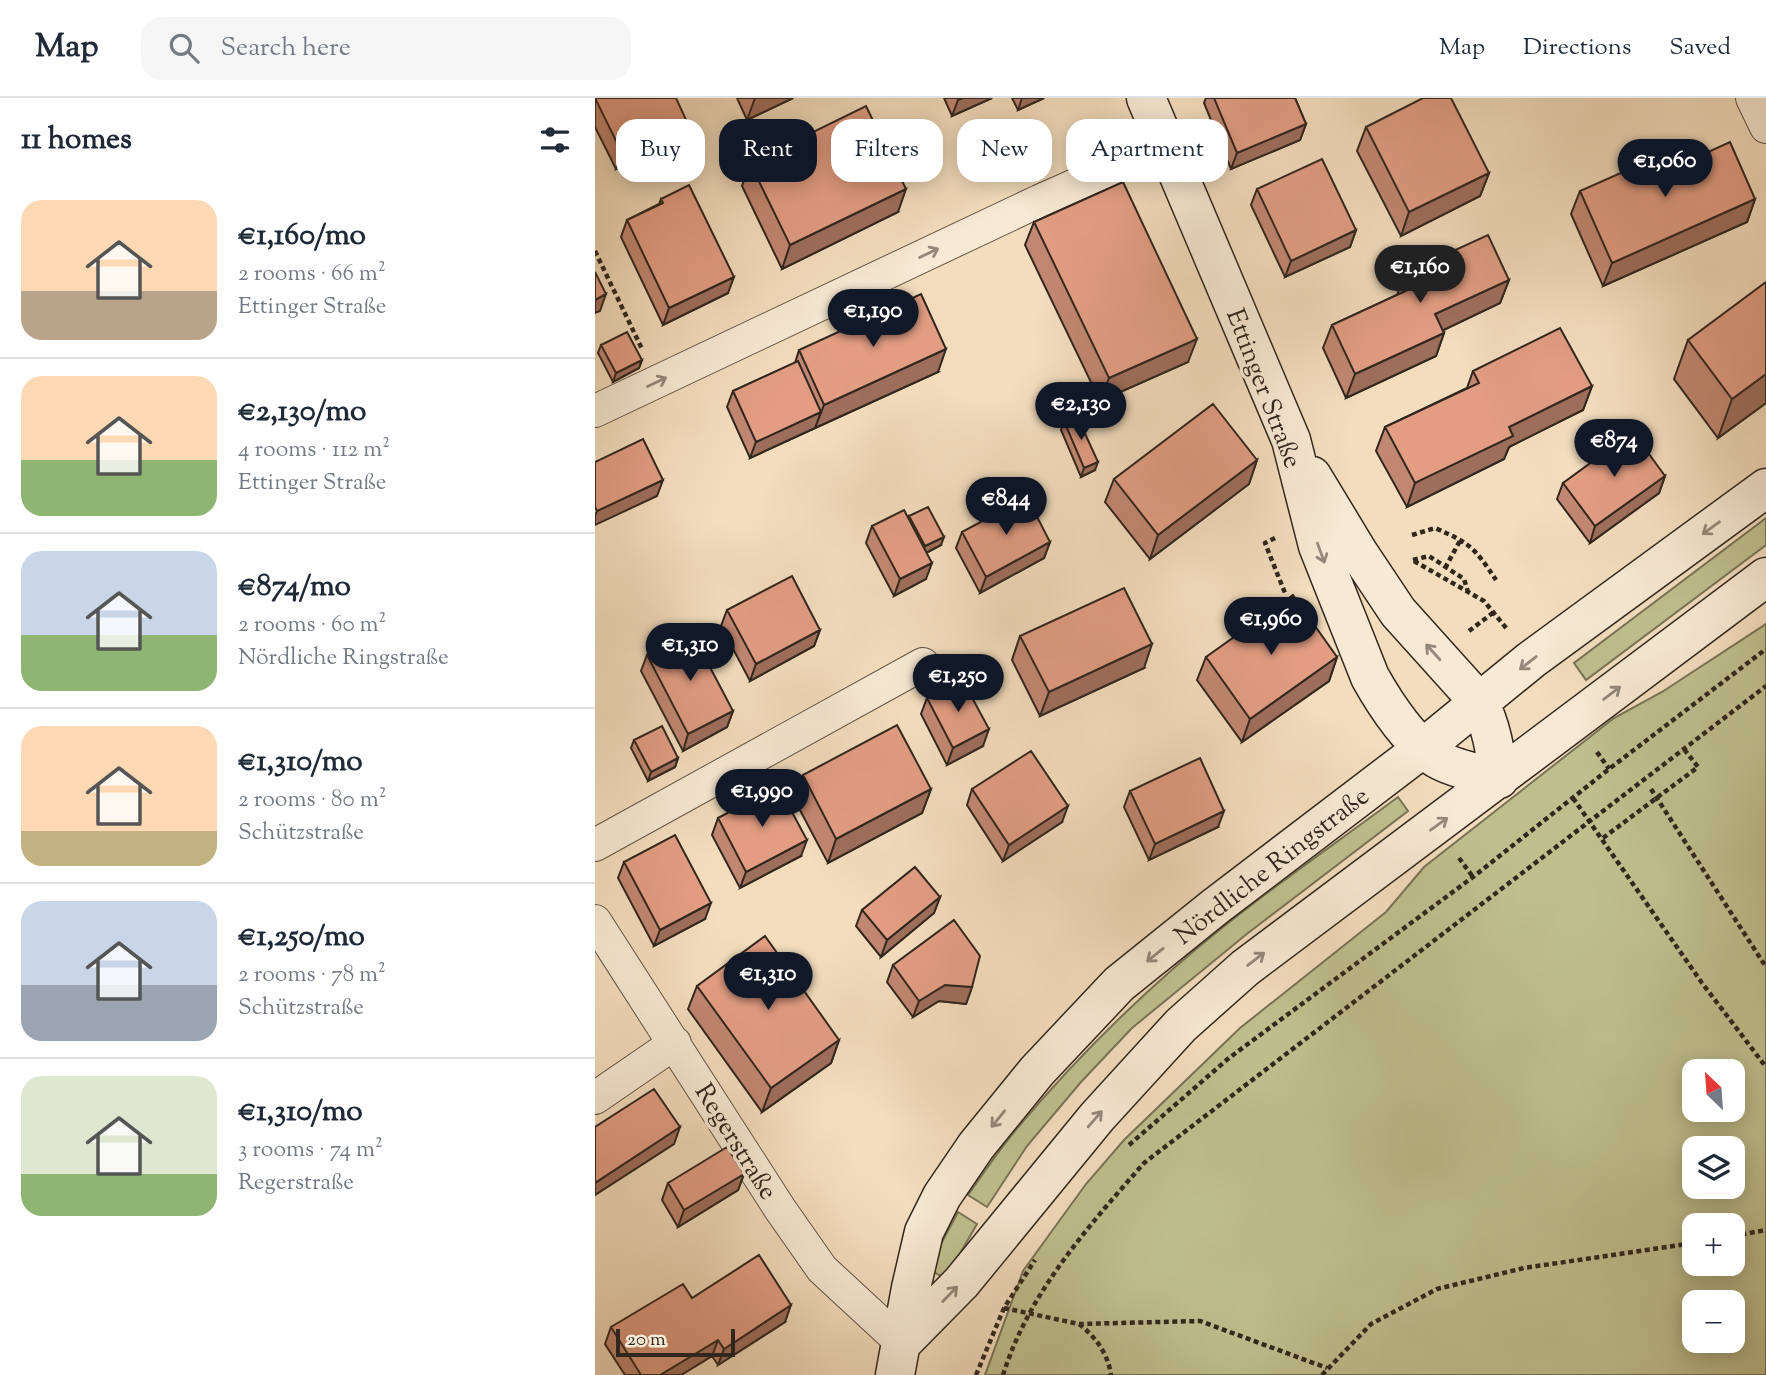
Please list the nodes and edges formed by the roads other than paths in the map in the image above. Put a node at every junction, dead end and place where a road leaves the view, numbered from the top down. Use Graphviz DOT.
graph roads {
  1 [pos="1146,98"];
  2 [pos="1752,98"];
  3 [pos="1156,119"];
  4 [pos="1766,127"];
  5 [pos="1082,182"];
  6 [pos="1183,182"];
  7 [pos="595,411"];
  8 [pos="1291,440"];
  9 [pos="1766,488"];
  10 [pos="1766,577"];
  11 [pos="923,664"];
  12 [pos="1479,702"];
  13 [pos="1422,749"];
  14 [pos="1499,779"];
  15 [pos="595,845"];
  16 [pos="595,921"];
  17 [pos="675,1043"];
  18 [pos="595,1098"];
  19 [pos="899,1359"];
  1 -- 3 [label="main road, Ettinger Straße"];
  2 -- 4 [label="street"];
  7 -- 5 [label="street, one-way"];
  6 -- 8 [label="main road, Ettinger Straße"];
  12 -- 8 [label="main road, one-way"];
  8 -- 13 [label="main road, Ettinger Straße, one-way"];
  9 -- 12 [label="main road, Nördliche Ringstraße, one-way"];
  14 -- 10 [label="main road, one-way"];
  11 -- 15 [label="street"];
  12 -- 13 [label="main road, Nördliche Ringstraße"];
  12 -- 14 [label="main road"];
  13 -- 14 [label="main road"];
  13 -- 19 [label="main road, Nördliche Ringstraße, one-way"];
  19 -- 14 [label="main road, one-way"];
  16 -- 17 [label="street, Regerstraße"];
  17 -- 18 [label="street"];
  17 -- 19 [label="street, Regerstraße"];
}
